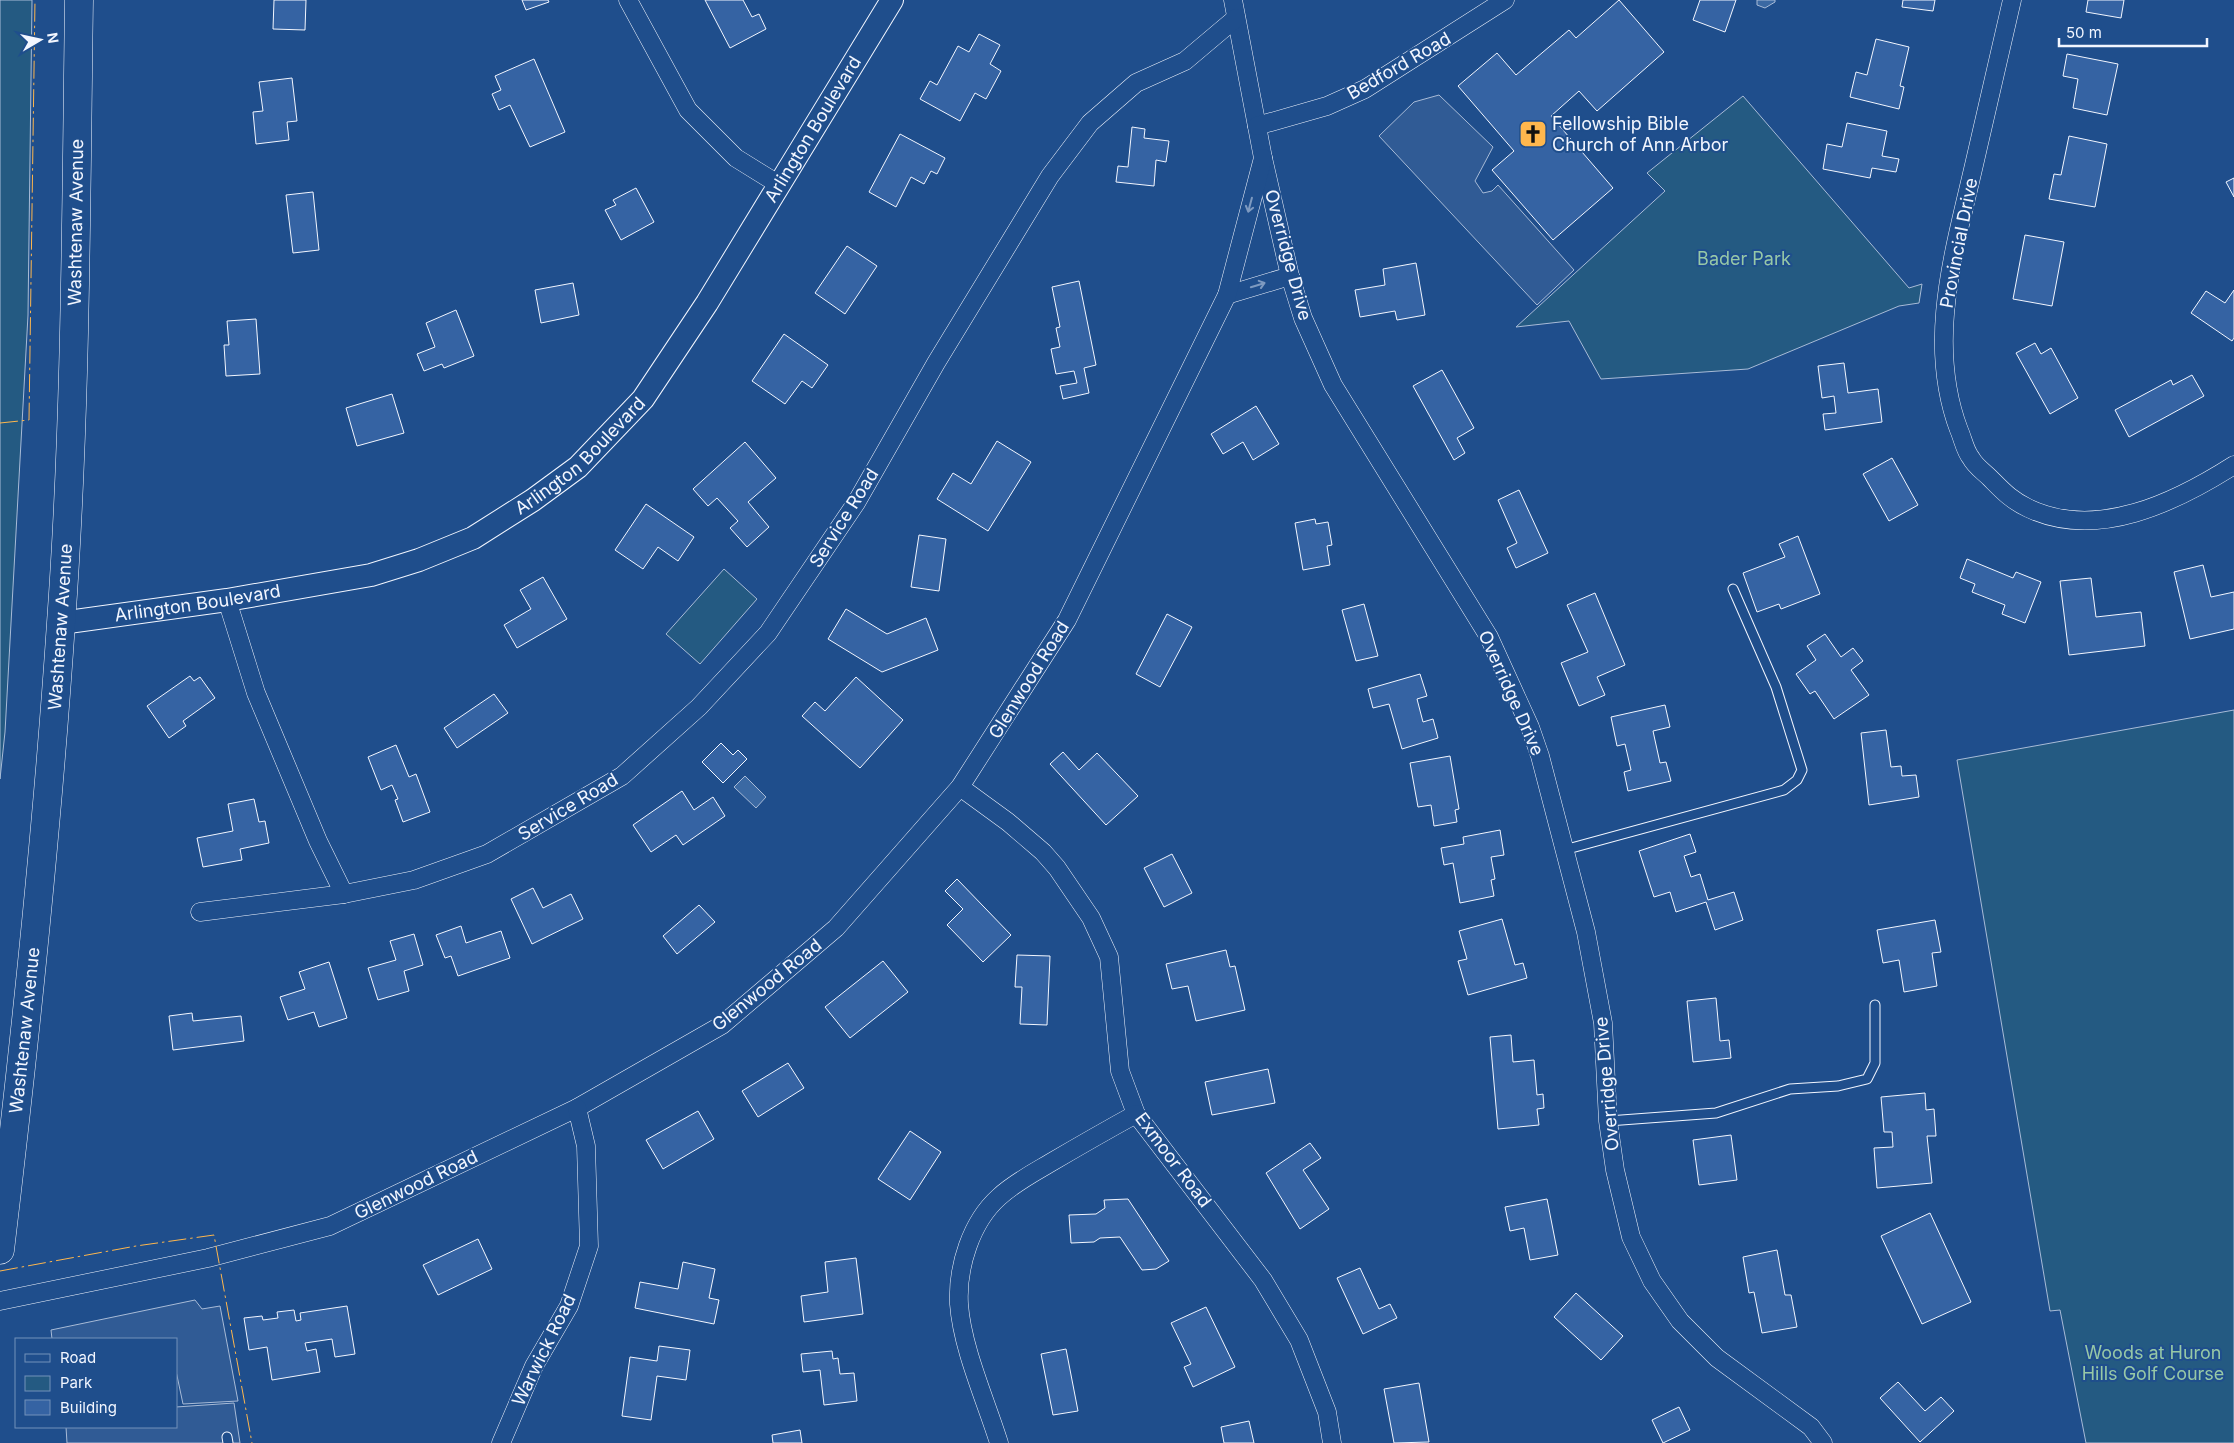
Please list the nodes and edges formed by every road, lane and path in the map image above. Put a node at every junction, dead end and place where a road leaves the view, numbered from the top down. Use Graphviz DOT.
graph roads {
  1 [pos="79,0"];
  2 [pos="628,0"];
  3 [pos="892,0"];
  4 [pos="1233,0"];
  5 [pos="1505,0"];
  6 [pos="2012,0"];
  7 [pos="1236,18"];
  8 [pos="1256,126"];
  9 [pos="1263,158"];
  10 [pos="778,184"];
  11 [pos="1290,276"];
  12 [pos="1227,295"];
  13 [pos="2234,465"];
  14 [pos="1734,589"];
  15 [pos="227,600"];
  16 [pos="62,623"];
  17 [pos="960,787"];
  18 [pos="1564,850"];
  19 [pos="344,894"];
  20 [pos="200,912"];
  21 [pos="1875,1005"];
  22 [pos="577,1108"];
  23 [pos="1136,1114"];
  24 [pos="1608,1120"];
  25 [pos="0,1250"];
  26 [pos="0,1301"];
  27 [pos="501,1443"];
  28 [pos="999,1443"];
  29 [pos="1332,1443"];
  30 [pos="1823,1443"];
  1 -- 16 [label="main road, Washtenaw Avenue"];
  2 -- 10 [label="street"];
  3 -- 10 [label="street, Arlington Boulevard"];
  4 -- 7 [label="street, Overridge Drive"];
  5 -- 8 [label="street, Bedford Road"];
  6 -- 13 [label="street, Provincial Drive"];
  7 -- 8 [label="street, Overridge Drive"];
  7 -- 19 [label="street, Service Road"];
  8 -- 9 [label="street, Overridge Drive"];
  9 -- 11 [label="street, Overridge Drive"];
  9 -- 12 [label="street, Glenwood Road, one-way"];
  10 -- 15 [label="street, Arlington Boulevard"];
  12 -- 11 [label="street, one-way"];
  11 -- 18 [label="street, Overridge Drive"];
  12 -- 17 [label="street, Glenwood Road"];
  14 -- 18 [label="lane"];
  15 -- 16 [label="street, Arlington Boulevard"];
  15 -- 19 [label="street"];
  16 -- 25 [label="main road, Washtenaw Avenue"];
  17 -- 22 [label="street, Glenwood Road"];
  17 -- 23 [label="street, Exmoor Road"];
  18 -- 24 [label="street, Overridge Drive"];
  19 -- 20 [label="street, Service Road"];
  21 -- 24 [label="lane"];
  22 -- 26 [label="street, Glenwood Road"];
  22 -- 27 [label="street, Warwick Road"];
  23 -- 28 [label="street"];
  23 -- 29 [label="street, Exmoor Road"];
  24 -- 30 [label="street, Overridge Drive"];
}
